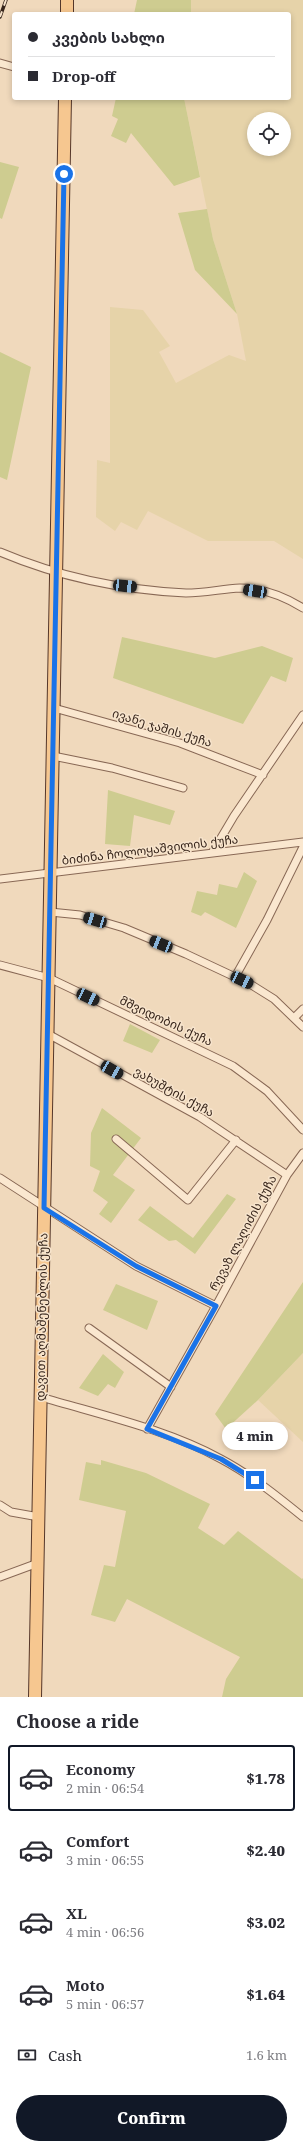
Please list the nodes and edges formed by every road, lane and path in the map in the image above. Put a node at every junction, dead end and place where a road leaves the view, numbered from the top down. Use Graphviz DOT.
graph roads {
  1 [pos="0,63"];
  2 [pos="12,66"];
  3 [pos="65,100"];
  4 [pos="0,552"];
  5 [pos="56,573"];
  6 [pos="303,608"];
  7 [pos="54,708"];
  8 [pos="303,715"];
  9 [pos="53,756"];
  10 [pos="263,775"];
  11 [pos="183,788"];
  12 [pos="303,842"];
  13 [pos="303,847"];
  14 [pos="212,853"];
  15 [pos="51,873"];
  16 [pos="0,879"];
  17 [pos="50,912"];
  18 [pos="0,965"];
  19 [pos="235,977"];
  20 [pos="49,978"];
  21 [pos="303,1009"];
  22 [pos="294,1018"];
  23 [pos="303,1027"];
  24 [pos="48,1034"];
  25 [pos="303,1130"];
  26 [pos="116,1139"];
  27 [pos="236,1140"];
  28 [pos="303,1153"];
  29 [pos="287,1175"];
  30 [pos="0,1178"];
  31 [pos="44,1208"];
  32 [pos="216,1306"];
  33 [pos="89,1328"];
  34 [pos="171,1387"];
  35 [pos="41,1397"];
  36 [pos="147,1429"];
  37 [pos="0,1505"];
  38 [pos="38,1517"];
  39 [pos="303,1517"];
  40 [pos="38,1563"];
  41 [pos="0,1577"];
  42 [pos="35,1697"];
  1 -- 2 [label="street"];
  3 -- 5 [label="main road, დავით აღმაშენებლის ქუჩა"];
  4 -- 5 [label="street"];
  5 -- 6 [label="street"];
  5 -- 7 [label="main road, დავით აღმაშენებლის ქუჩა"];
  7 -- 9 [label="main road, დავით აღმაშენებლის ქუჩა"];
  7 -- 10 [label="street, ივანე ჯაშის ქუჩა"];
  8 -- 10 [label="street"];
  9 -- 11 [label="street"];
  9 -- 15 [label="main road, დავით აღმაშენებლის ქუჩა"];
  10 -- 14 [label="street"];
  12 -- 14 [label="street, ბიძინა ჩოლოყაშვილის ქუჩა"];
  13 -- 19 [label="street"];
  14 -- 15 [label="street, ბიძინა ჩოლოყაშვილის ქუჩა"];
  15 -- 16 [label="street, ბიძინა ჩოლოყაშვილის ქუჩა"];
  15 -- 17 [label="main road, დავით აღმაშენებლის ქუჩა"];
  17 -- 19 [label="street"];
  17 -- 20 [label="main road, დავით აღმაშენებლის ქუჩა"];
  18 -- 20 [label="street, მშვიდობის ქუჩა"];
  19 -- 22 [label="street"];
  20 -- 24 [label="main road, დავით აღმაშენებლის ქუჩა"];
  20 -- 25 [label="street, მშვიდობის ქუჩა"];
  21 -- 22 [label="street"];
  22 -- 23 [label="street"];
  24 -- 27 [label="street, ვახუშტის ქუჩა"];
  24 -- 31 [label="main road, დავით აღმაშენებლის ქუჩა"];
  26 -- 27 [label="street"];
  27 -- 29 [label="street, ვახუშტის ქუჩა"];
  28 -- 29 [label="street, რევაზ ლაღიძის ქუჩა"];
  29 -- 32 [label="street, რევაზ ლაღიძის ქუჩა"];
  30 -- 31 [label="street"];
  31 -- 32 [label="street"];
  31 -- 35 [label="main road, დავით აღმაშენებლის ქუჩა"];
  32 -- 34 [label="street, რევაზ ლაღიძის ქუჩა"];
  33 -- 34 [label="street"];
  34 -- 36 [label="street, რევაზ ლაღიძის ქუჩა"];
  35 -- 36 [label="street"];
  35 -- 38 [label="main road, დავით აღმაშენებლის ქუჩა"];
  36 -- 39 [label="street"];
  37 -- 38 [label="street"];
  38 -- 40 [label="main road, დავით აღმაშენებლის ქუჩა"];
  40 -- 41 [label="street"];
  40 -- 42 [label="main road, დავით აღმაშენებლის ქუჩა"];
}
